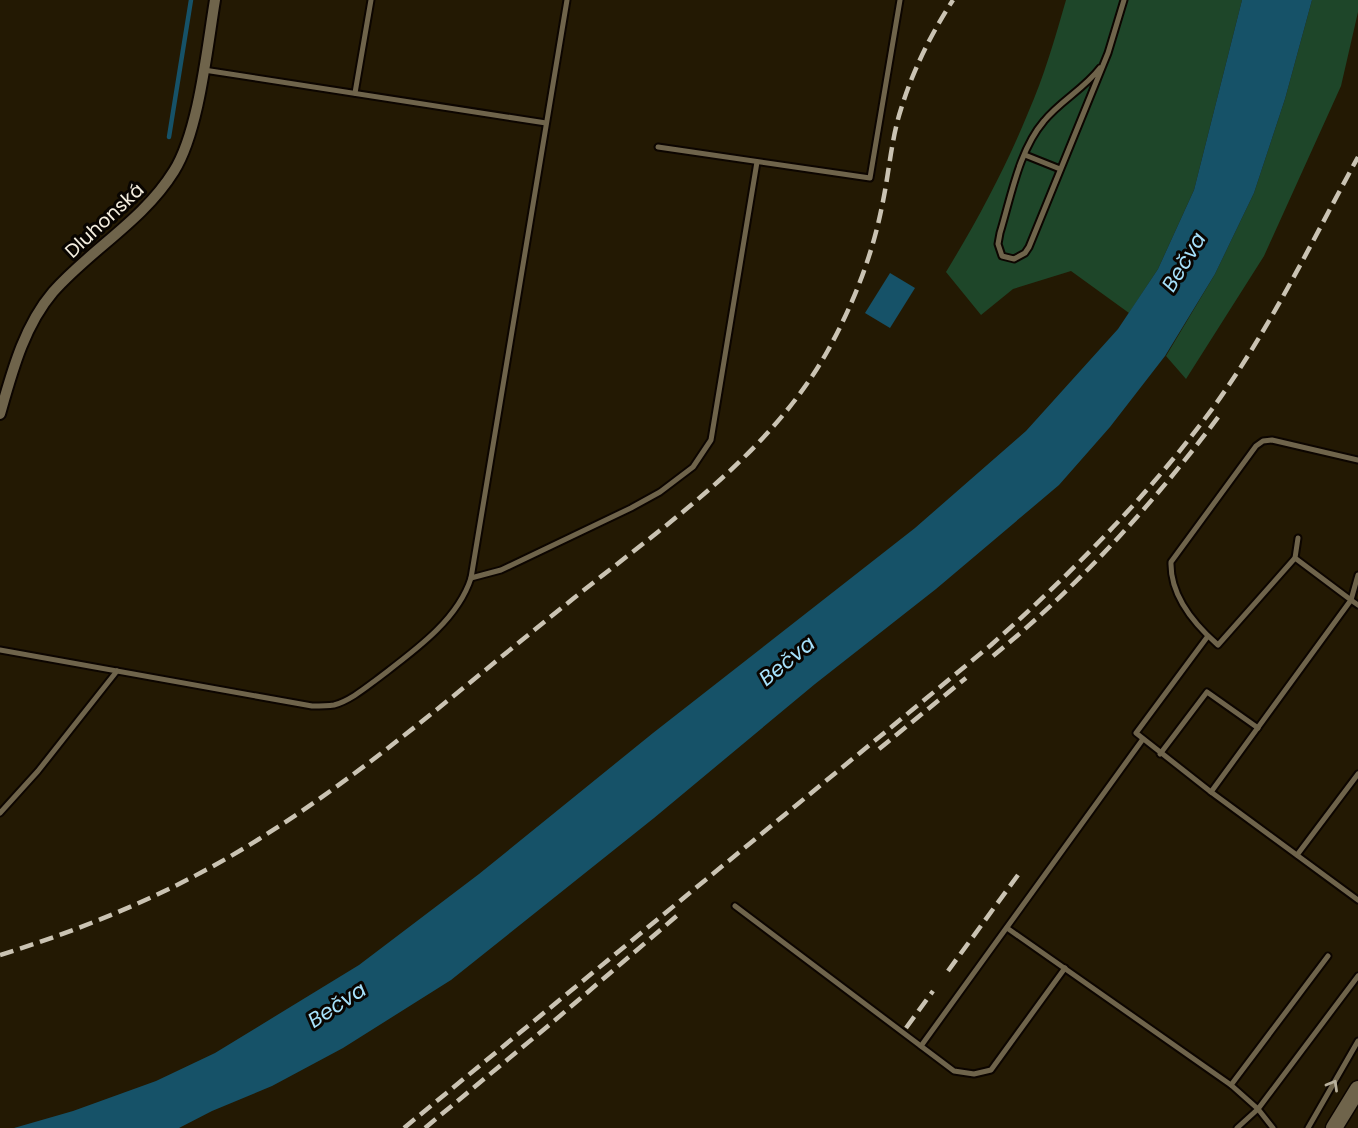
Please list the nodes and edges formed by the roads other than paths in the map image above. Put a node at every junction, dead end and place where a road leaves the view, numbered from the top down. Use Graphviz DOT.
graph roads {
  1 [pos="215,0"];
  2 [pos="371,0"];
  3 [pos="567,0"];
  4 [pos="900,0"];
  5 [pos="1124,0"];
  6 [pos="1100,68"];
  7 [pos="203,70"];
  8 [pos="355,93"];
  9 [pos="546,123"];
  10 [pos="658,148"];
  11 [pos="1025,155"];
  12 [pos="757,162"];
  13 [pos="1060,169"];
  14 [pos="0,414"];
  15 [pos="1358,460"];
  16 [pos="1298,538"];
  17 [pos="1296,558"];
  18 [pos="1358,575"];
  19 [pos="471,578"];
  20 [pos="1351,600"];
  21 [pos="1358,605"];
  22 [pos="1208,636"];
  23 [pos="0,650"];
  24 [pos="117,671"];
  25 [pos="1258,728"];
  26 [pos="1143,739"];
  27 [pos="1160,754"];
  28 [pos="1358,774"];
  29 [pos="1211,792"];
  30 [pos="0,813"];
  31 [pos="1297,855"];
  32 [pos="1358,888"];
  33 [pos="1355,898"];
  34 [pos="735,906"];
  35 [pos="1007,928"];
  36 [pos="1328,957"];
  37 [pos="1065,968"];
  38 [pos="1358,976"];
  39 [pos="1358,1041"];
  40 [pos="921,1046"];
  41 [pos="1231,1085"];
  42 [pos="1358,1089"];
  43 [pos="1258,1109"];
  44 [pos="1237,1128"];
  45 [pos="1273,1128"];
  46 [pos="1308,1128"];
  47 [pos="1334,1128"];
  1 -- 7 [label="street, Dluhonská"];
  2 -- 8 [label="lane"];
  3 -- 9 [label="lane"];
  4 -- 12 [label="lane"];
  5 -- 6 [label="lane"];
  6 -- 11 [label="lane"];
  6 -- 13 [label="lane"];
  7 -- 8 [label="lane"];
  7 -- 14 [label="street, Dluhonská"];
  8 -- 9 [label="lane"];
  9 -- 19 [label="lane"];
  10 -- 12 [label="lane"];
  11 -- 13 [label="lane"];
  11 -- 13 [label="lane"];
  12 -- 19 [label="lane"];
  15 -- 22 [label="lane"];
  16 -- 17 [label="lane"];
  17 -- 20 [label="lane"];
  17 -- 22 [label="lane"];
  18 -- 20 [label="lane"];
  19 -- 24 [label="lane"];
  20 -- 21 [label="lane"];
  20 -- 25 [label="lane"];
  22 -- 26 [label="lane"];
  23 -- 24 [label="lane"];
  24 -- 30 [label="lane"];
  25 -- 27 [label="lane"];
  25 -- 29 [label="lane"];
  26 -- 27 [label="lane"];
  26 -- 35 [label="lane"];
  27 -- 29 [label="lane"];
  28 -- 31 [label="lane"];
  29 -- 31 [label="lane"];
  31 -- 33 [label="lane"];
  32 -- 33 [label="lane"];
  34 -- 40 [label="lane"];
  35 -- 37 [label="lane"];
  35 -- 40 [label="lane"];
  36 -- 41 [label="lane"];
  37 -- 40 [label="lane"];
  37 -- 41 [label="lane"];
  38 -- 43 [label="lane"];
  46 -- 39 [label="lane, one-way"];
  41 -- 43 [label="lane"];
  42 -- 47 [label="main road"];
  43 -- 44 [label="lane"];
  43 -- 45 [label="lane"];
}
